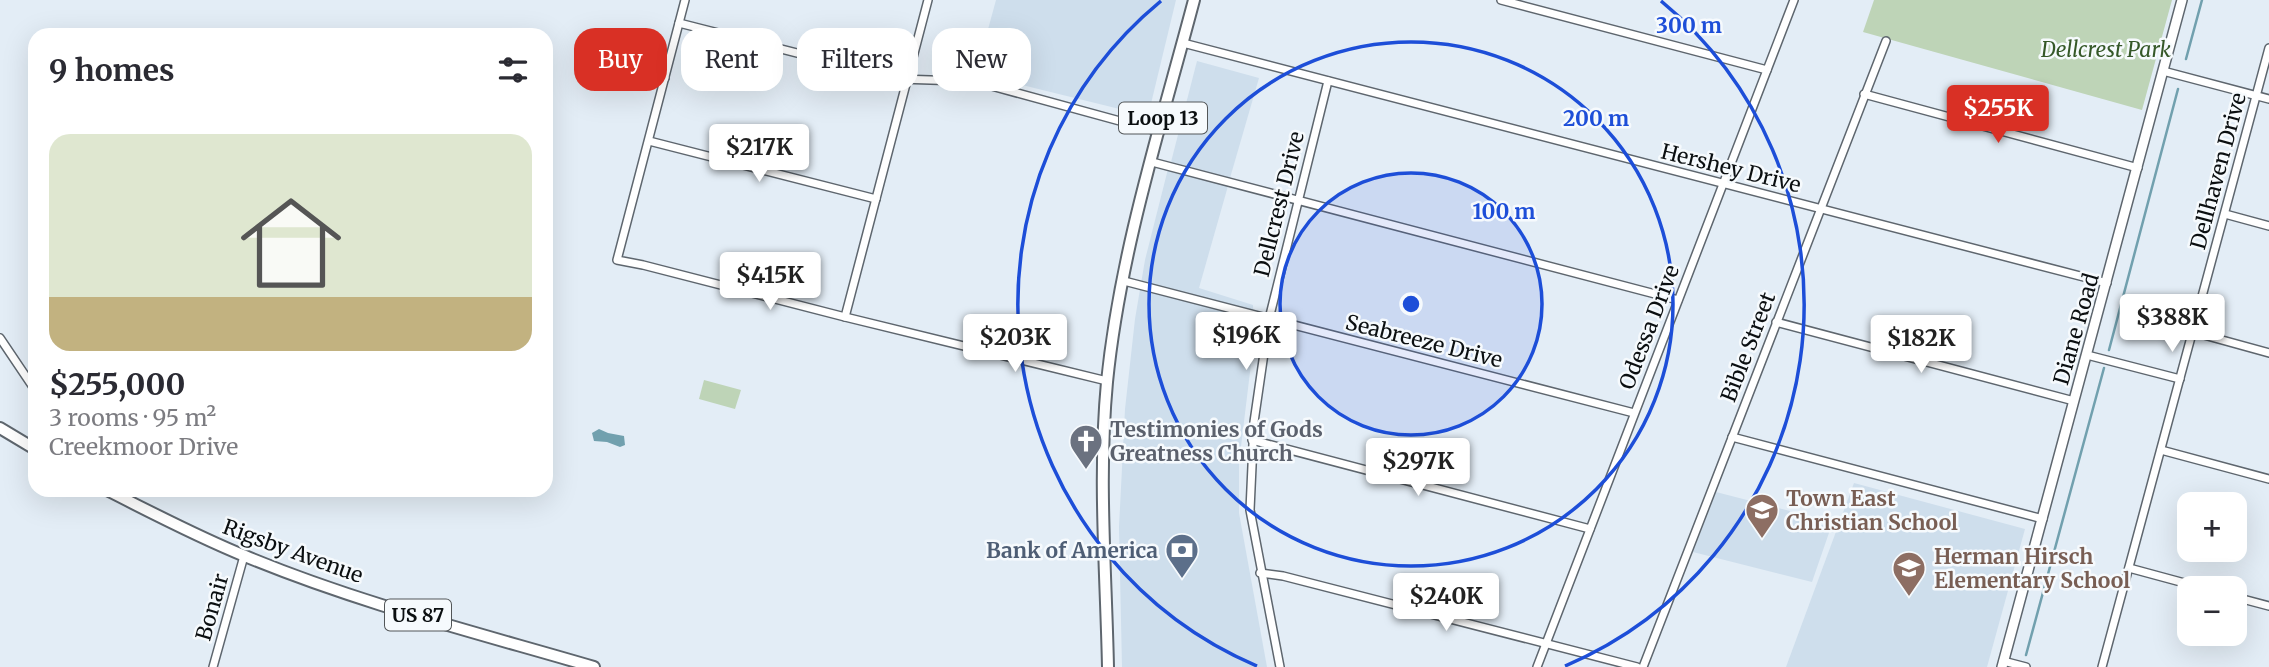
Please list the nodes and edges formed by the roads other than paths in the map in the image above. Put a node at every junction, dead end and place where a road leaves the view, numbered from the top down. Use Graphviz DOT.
graph roads {
  1 [pos="685,0"];
  2 [pos="928,0"];
  3 [pos="1194,0"];
  4 [pos="1501,0"];
  5 [pos="1794,0"];
  6 [pos="2182,0"];
  7 [pos="679,23"];
  8 [pos="918,36"];
  9 [pos="1886,41"];
  10 [pos="1183,43"];
  11 [pos="2269,48"];
  12 [pos="797,53"];
  13 [pos="667,70"];
  14 [pos="1767,70"];
  15 [pos="2163,71"];
  16 [pos="918,80"];
  17 [pos="1328,81"];
  18 [pos="662,91"];
  19 [pos="903,91"];
  20 [pos="1864,94"];
  21 [pos="2256,96"];
  22 [pos="2269,99"];
  23 [pos="1160,132"];
  24 [pos="649,141"];
  25 [pos="1152,162"];
  26 [pos="2138,168"];
  27 [pos="1723,184"];
  28 [pos="876,199"];
  29 [pos="1298,200"];
  30 [pos="1820,209"];
  31 [pos="2225,214"];
  32 [pos="2269,226"];
  33 [pos="1124,281"];
  34 [pos="2107,283"];
  35 [pos="1678,300"];
  36 [pos="845,317"];
  37 [pos="1269,319"];
  38 [pos="1776,322"];
  39 [pos="2193,332"];
  40 [pos="0,338"];
  41 [pos="2269,353"];
  42 [pos="2087,355"];
  43 [pos="2180,379"];
  44 [pos="28,380"];
  45 [pos="1107,381"];
  46 [pos="2074,401"];
  47 [pos="1634,414"];
  48 [pos="0,428"];
  49 [pos="1732,437"];
  50 [pos="1252,440"];
  51 [pos="28,445"];
  52 [pos="2161,450"];
  53 [pos="2269,479"];
  54 [pos="120,497"];
  55 [pos="124,497"];
  56 [pos="126,500"];
  57 [pos="2043,519"];
  58 [pos="1590,529"];
  59 [pos="244,556"];
  60 [pos="2129,568"];
  61 [pos="1260,573"];
  62 [pos="2177,581"];
  63 [pos="2247,600"];
  64 [pos="2269,606"];
  65 [pos="1546,644"];
  66 [pos="2002,664"];
  67 [pos="213,667"];
  68 [pos="594,667"];
  69 [pos="1108,667"];
  70 [pos="1280,667"];
  71 [pos="1537,667"];
  72 [pos="1637,667"];
  73 [pos="1643,667"];
  74 [pos="2026,667"];
  75 [pos="2102,667"];
  1 -- 7 [label="street"];
  2 -- 8 [label="street"];
  3 -- 10 [label="main road, Loop 13"];
  4 -- 14 [label="street"];
  5 -- 14 [label="street, Odessa Drive"];
  6 -- 15 [label="street, Diane Road"];
  7 -- 12 [label="street"];
  7 -- 13 [label="street"];
  9 -- 20 [label="street, Bible Street"];
  10 -- 17 [label="street, Hershey Drive"];
  10 -- 23 [label="main road, Loop 13"];
  11 -- 21 [label="street, Dellhaven Drive"];
  14 -- 27 [label="street, Odessa Drive"];
  15 -- 21 [label="street"];
  15 -- 26 [label="street, Diane Road"];
  16 -- 23 [label="street"];
  17 -- 27 [label="street, Hershey Drive"];
  17 -- 29 [label="street, Dellcrest Drive"];
  18 -- 24 [label="street"];
  19 -- 28 [label="street"];
  20 -- 26 [label="street"];
  20 -- 30 [label="street, Bible Street"];
  21 -- 22 [label="street"];
  21 -- 31 [label="street, Dellhaven Drive"];
  23 -- 25 [label="main road, Loop 13"];
  24 -- 28 [label="street"];
  24 -- 36 [label="street"];
  25 -- 29 [label="street"];
  25 -- 33 [label="main road, Loop 13"];
  26 -- 34 [label="street, Diane Road"];
  27 -- 30 [label="street, Hershey Drive"];
  27 -- 35 [label="street, Odessa Drive"];
  28 -- 36 [label="street"];
  29 -- 35 [label="street"];
  29 -- 37 [label="street, Dellcrest Drive"];
  30 -- 34 [label="street, Hershey Drive"];
  30 -- 38 [label="street, Bible Street"];
  31 -- 32 [label="street"];
  31 -- 39 [label="street, Dellhaven Drive"];
  33 -- 37 [label="street, Seabreeze Drive"];
  33 -- 45 [label="main road, Loop 13"];
  34 -- 42 [label="street, Diane Road"];
  35 -- 47 [label="street, Odessa Drive"];
  36 -- 45 [label="street"];
  37 -- 47 [label="street, Seabreeze Drive"];
  37 -- 50 [label="street, Dellcrest Drive"];
  38 -- 46 [label="street"];
  38 -- 49 [label="street, Bible Street"];
  39 -- 41 [label="street"];
  39 -- 43 [label="street, Dellhaven Drive"];
  40 -- 44 [label="street"];
  42 -- 43 [label="street"];
  42 -- 46 [label="street, Diane Road"];
  43 -- 52 [label="street, Dellhaven Drive"];
  45 -- 69 [label="main road, Loop 13"];
  46 -- 57 [label="street, Diane Road"];
  47 -- 58 [label="street, Odessa Drive"];
  48 -- 51 [label="main road"];
  49 -- 57 [label="street"];
  49 -- 73 [label="street, Bible Street"];
  50 -- 58 [label="street"];
  50 -- 61 [label="street, Dellcrest Drive"];
  52 -- 53 [label="street"];
  52 -- 60 [label="street, Dellhaven Drive"];
  54 -- 56 [label="main road, Rigsby Avenue / US 87"];
  55 -- 56 [label="street"];
  56 -- 59 [label="main road, Rigsby Avenue / US 87"];
  57 -- 66 [label="street, Diane Road"];
  58 -- 65 [label="street, Odessa Drive"];
  59 -- 67 [label="street, Bonair"];
  59 -- 68 [label="main road, Rigsby Avenue / US 87"];
  60 -- 62 [label="street"];
  60 -- 75 [label="street, Dellhaven Drive"];
  61 -- 65 [label="street"];
  61 -- 70 [label="street, Dellcrest Drive"];
  63 -- 64 [label="street"];
  65 -- 71 [label="street, Odessa Drive"];
  65 -- 72 [label="street"];
  66 -- 74 [label="street"];
}
